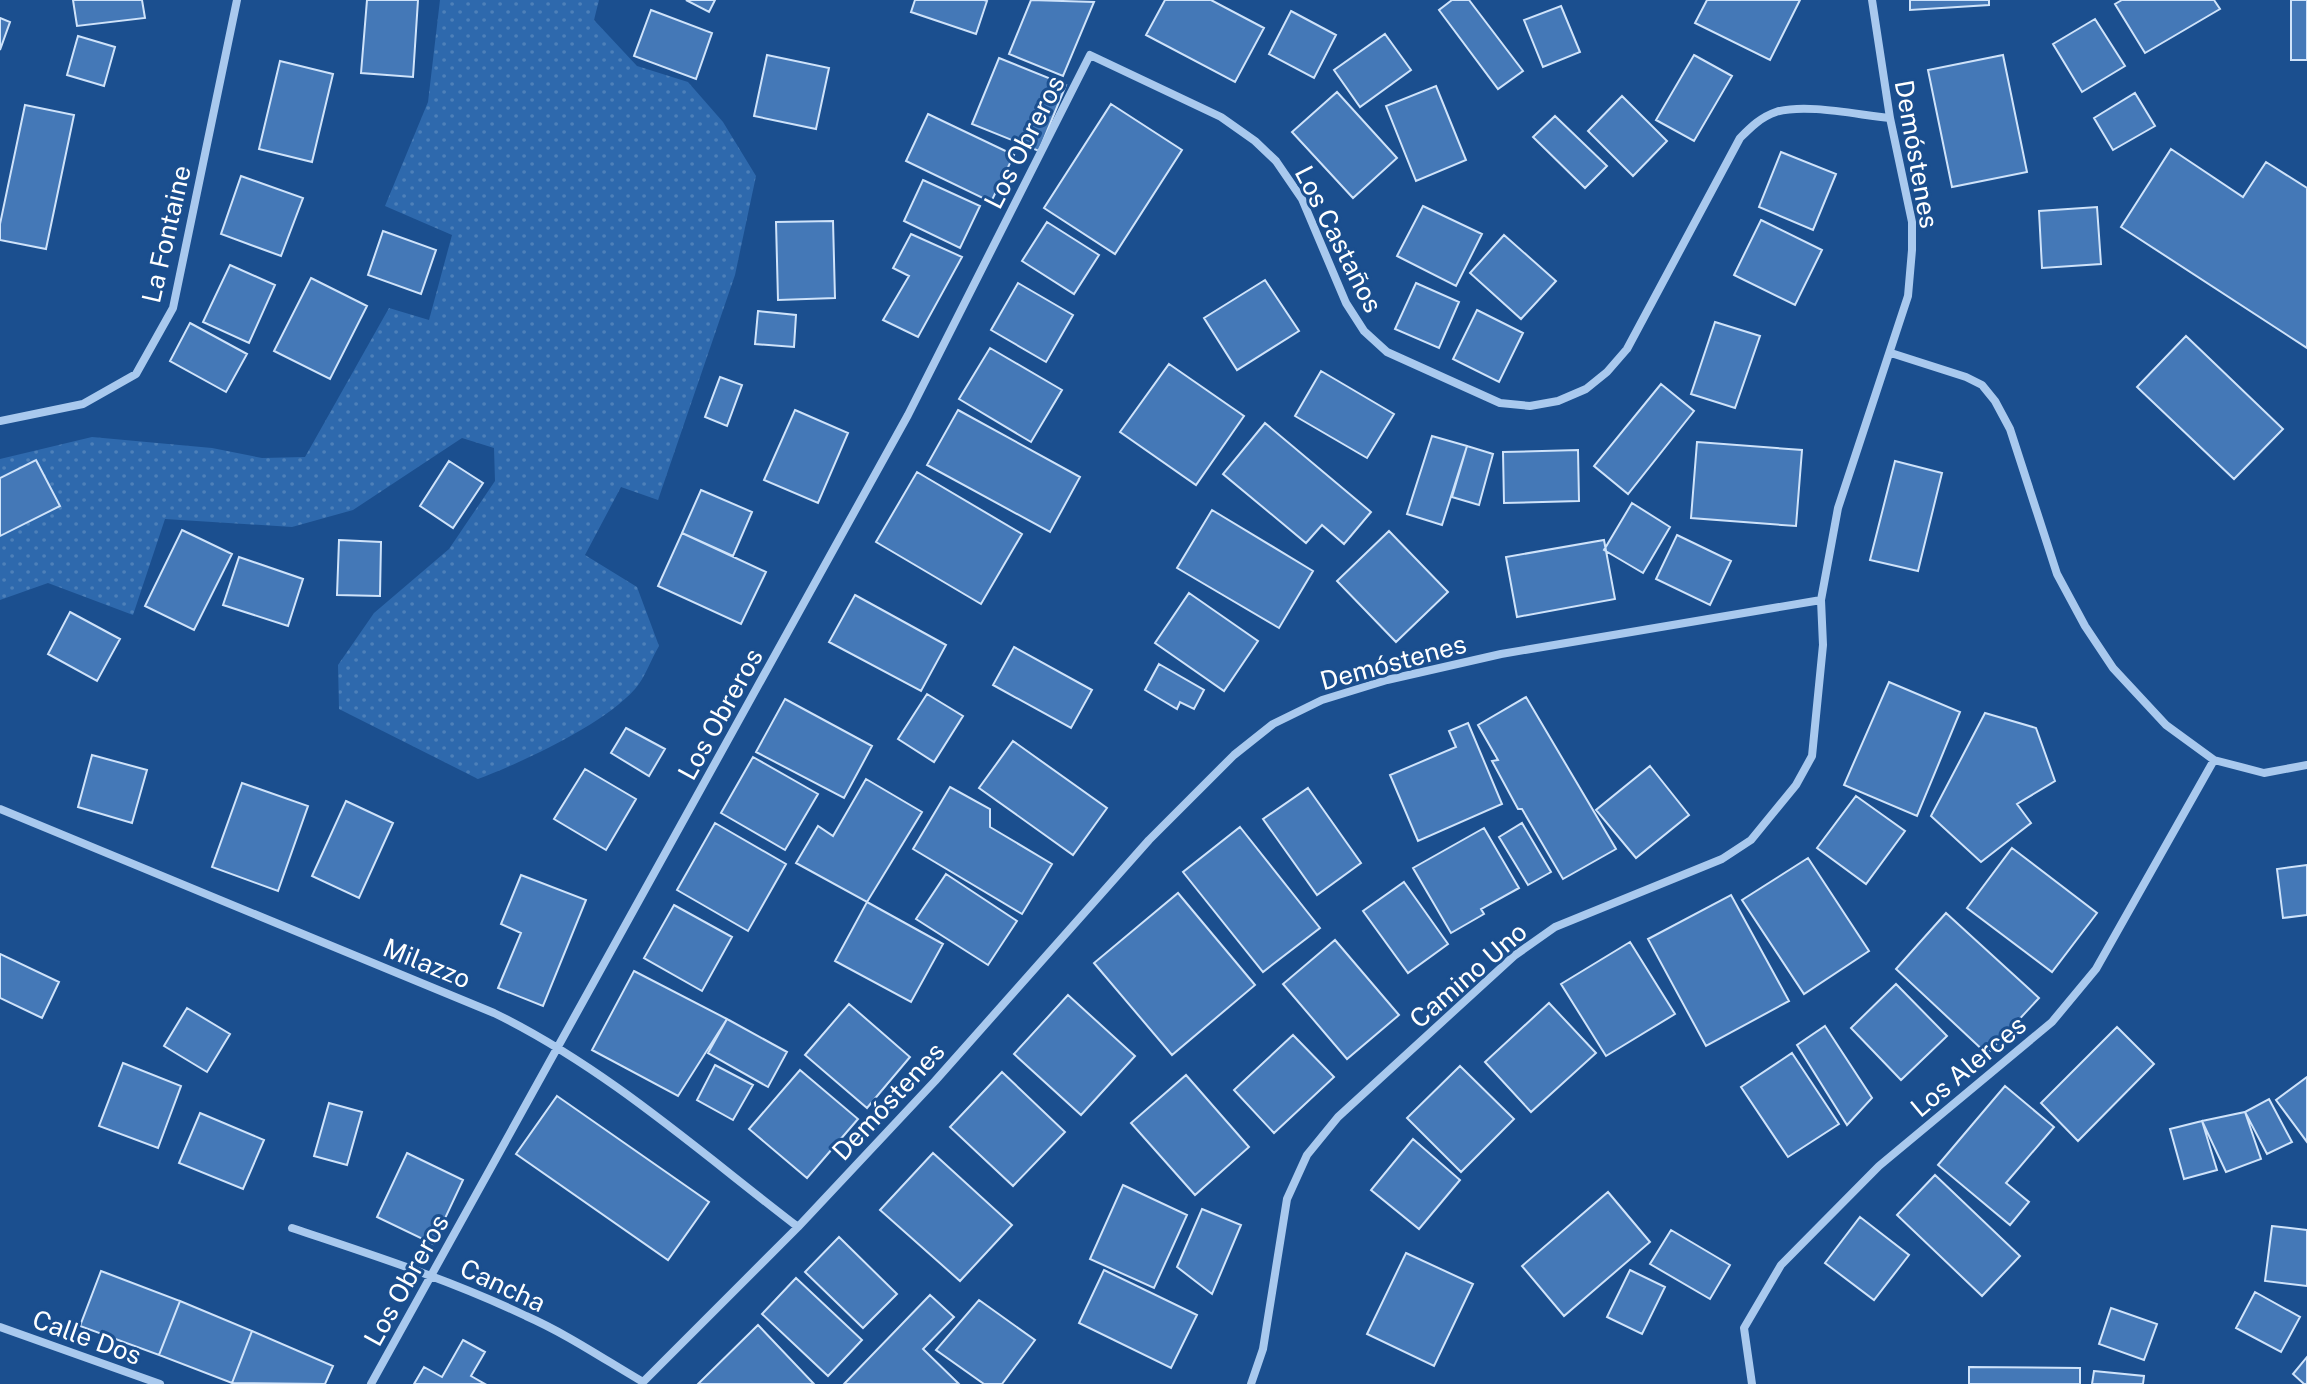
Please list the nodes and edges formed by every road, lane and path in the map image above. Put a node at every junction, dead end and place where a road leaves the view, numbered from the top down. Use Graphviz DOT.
graph roads {
  1 [pos="237,0"];
  2 [pos="1872,0"];
  3 [pos="1090,55"];
  4 [pos="1890,118"];
  5 [pos="1891,353"];
  6 [pos="0,421"];
  7 [pos="1821,600"];
  8 [pos="2214,760"];
  9 [pos="2307,765"];
  10 [pos="0,809"];
  11 [pos="558,1046"];
  12 [pos="798,1227"];
  13 [pos="292,1228"];
  14 [pos="432,1274"];
  15 [pos="0,1327"];
  16 [pos="642,1383"];
  17 [pos="160,1384"];
  18 [pos="371,1384"];
  19 [pos="1251,1384"];
  20 [pos="1752,1384"];
  1 -- 6 [label="street, La Fontaine"];
  2 -- 4 [label="street, Demóstenes"];
  3 -- 4 [label="street, Los Castaños"];
  3 -- 11 [label="street, Los Obreros"];
  4 -- 5 [label="street, Demóstenes"];
  5 -- 7 [label="street, Demóstenes"];
  5 -- 8 [label="street"];
  7 -- 12 [label="street, Demóstenes"];
  7 -- 19 [label="street, Camino Uno"];
  8 -- 9 [label="street"];
  8 -- 20 [label="street, Los Alerces"];
  10 -- 11 [label="street, Milazzo"];
  11 -- 12 [label="street, Milazzo"];
  11 -- 14 [label="street, Los Obreros"];
  12 -- 16 [label="street, Demóstenes"];
  13 -- 14 [label="street, Cancha"];
  14 -- 16 [label="street, Cancha"];
  14 -- 18 [label="street, Los Obreros"];
  15 -- 17 [label="street, Calle Dos"];
}
